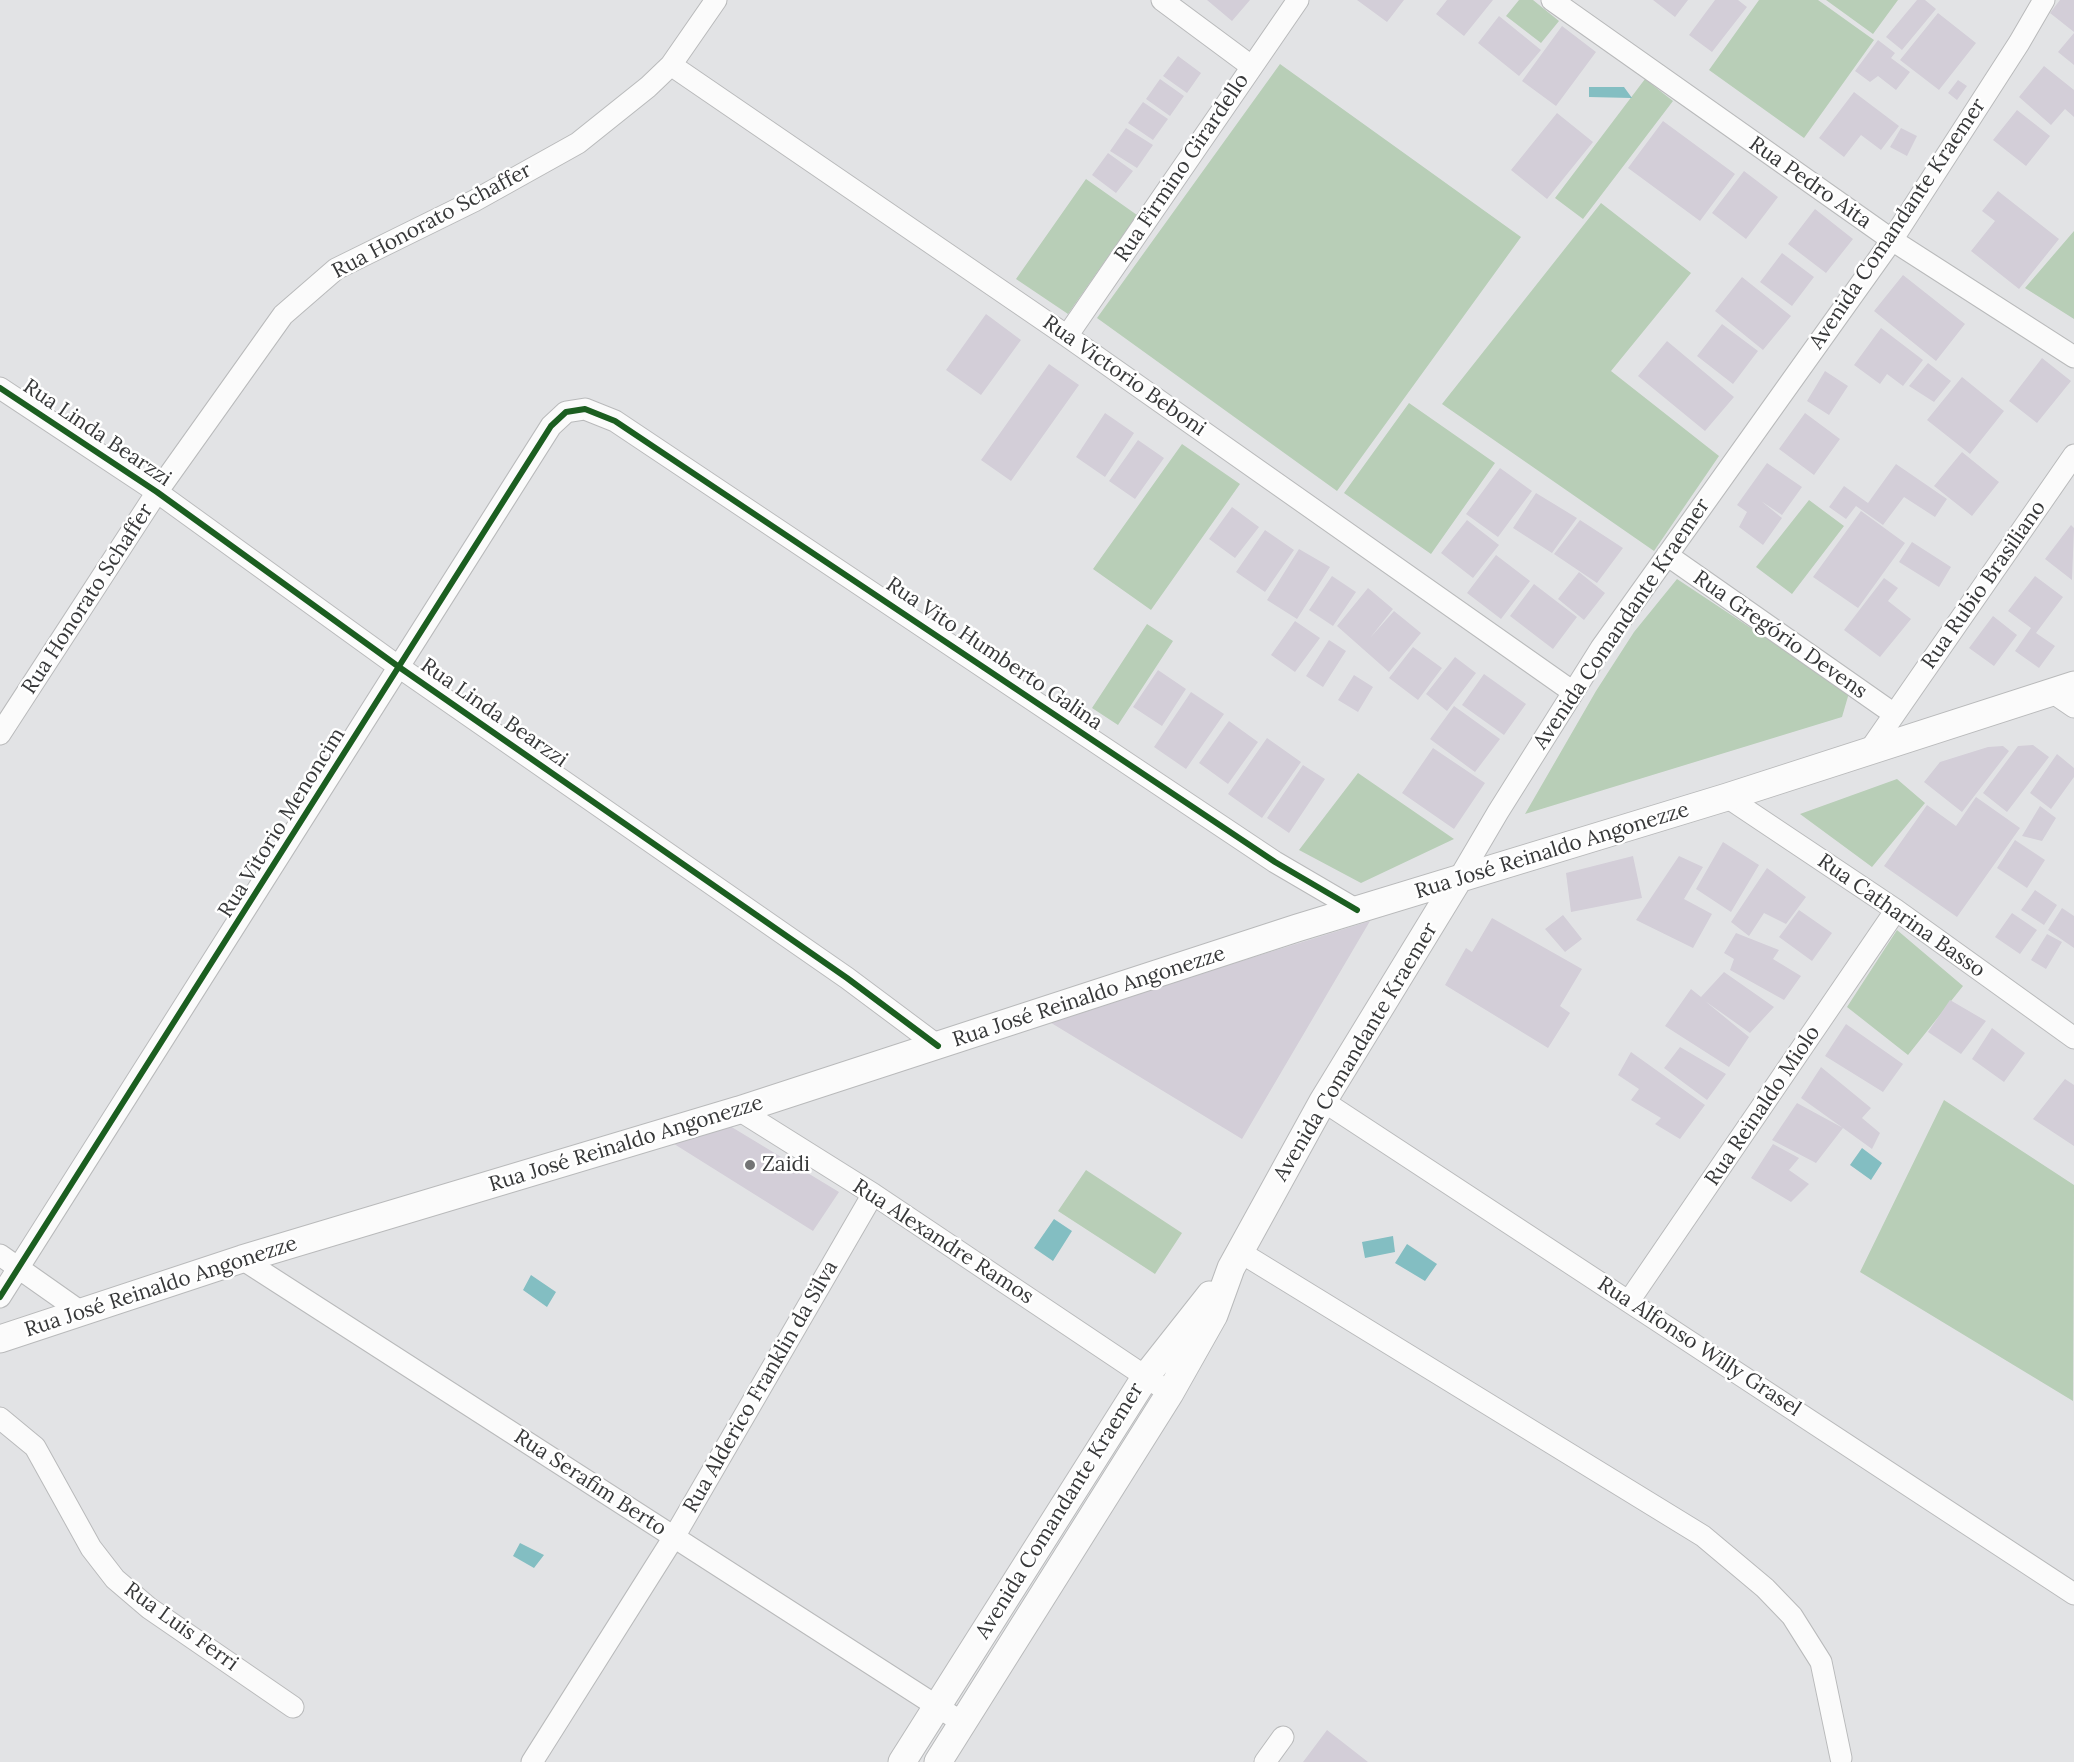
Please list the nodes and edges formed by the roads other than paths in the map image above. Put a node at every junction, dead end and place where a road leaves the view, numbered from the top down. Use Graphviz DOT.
graph roads {
  1 [pos="716,0"];
  2 [pos="1162,0"];
  3 [pos="1298,0"];
  4 [pos="1552,0"];
  5 [pos="2044,0"];
  6 [pos="671,65"];
  7 [pos="1251,66"];
  8 [pos="1892,240"];
  9 [pos="1067,336"];
  10 [pos="2074,357"];
  11 [pos="0,388"];
  12 [pos="615,421"];
  13 [pos="2074,455"];
  14 [pos="157,492"];
  15 [pos="1667,555"];
  16 [pos="399,667"];
  17 [pos="2063,689"];
  18 [pos="1573,692"];
  19 [pos="2074,707"];
  20 [pos="1894,714"];
  21 [pos="0,734"];
  22 [pos="1869,751"];
  23 [pos="1727,797"];
  24 [pos="1458,880"];
  25 [pos="1357,910"];
  26 [pos="1896,910"];
  27 [pos="2074,1038"];
  28 [pos="938,1046"];
  29 [pos="1323,1101"];
  30 [pos="739,1110"];
  31 [pos="873,1194"];
  32 [pos="0,1255"];
  33 [pos="242,1259"];
  34 [pos="1235,1260"];
  35 [pos="19,1268"];
  36 [pos="0,1297"];
  37 [pos="1629,1301"];
  38 [pos="81,1312"];
  39 [pos="0,1339"];
  40 [pos="1146,1376"];
  41 [pos="1170,1393"];
  42 [pos="0,1418"];
  43 [pos="1086,1474"];
  44 [pos="1109,1488"];
  45 [pos="674,1537"];
  46 [pos="1007,1593"];
  47 [pos="2074,1594"];
  48 [pos="1034,1610"];
  49 [pos="293,1707"];
  50 [pos="937,1707"];
  51 [pos="963,1723"];
  52 [pos="1283,1737"];
  53 [pos="1841,1758"];
  54 [pos="532,1762"];
  55 [pos="902,1762"];
  56 [pos="938,1762"];
  57 [pos="1265,1762"];
  1 -- 6 [label="street"];
  2 -- 7 [label="street"];
  3 -- 7 [label="street, Rua Firmino Girardello"];
  4 -- 8 [label="street, Rua Pedro Aita"];
  5 -- 8 [label="street, Avenida Comandante Kraemer"];
  6 -- 9 [label="street, Rua Victorio Beboni"];
  6 -- 14 [label="street, Rua Honorato Schaffer"];
  7 -- 9 [label="street, Rua Firmino Girardello"];
  8 -- 10 [label="street, Rua Pedro Aita"];
  8 -- 15 [label="street, Avenida Comandante Kraemer"];
  9 -- 18 [label="street, Rua Victorio Beboni"];
  11 -- 14 [label="street, Rua Linda Bearzzi"];
  12 -- 16 [label="street, Rua Vitorio Menoncim"];
  12 -- 25 [label="street, Rua Vito Humberto Galina"];
  13 -- 20 [label="street, Rua Rubio Brasiliano"];
  14 -- 16 [label="street, Rua Linda Bearzzi"];
  14 -- 21 [label="street, Rua Honorato Schaffer"];
  15 -- 18 [label="street, Avenida Comandante Kraemer"];
  15 -- 20 [label="street, Rua Gregório Devens"];
  16 -- 28 [label="street, Rua Linda Bearzzi"];
  16 -- 35 [label="street, Rua Vitorio Menoncim"];
  17 -- 19 [label="street"];
  17 -- 22 [label="main road, Rua José Reinaldo Angonezze"];
  18 -- 24 [label="street, Avenida Comandante Kraemer"];
  20 -- 22 [label="street, Rua Rubio Brasiliano"];
  22 -- 23 [label="main road, Rua José Reinaldo Angonezze"];
  23 -- 24 [label="main road, Rua José Reinaldo Angonezze"];
  23 -- 26 [label="street, Rua Catharina Basso"];
  24 -- 25 [label="main road, Rua José Reinaldo Angonezze"];
  24 -- 29 [label="main road, Avenida Comandante Kraemer"];
  25 -- 28 [label="main road, Rua José Reinaldo Angonezze"];
  26 -- 27 [label="street, Rua Catharina Basso"];
  26 -- 37 [label="street, Rua Reinaldo Miolo"];
  28 -- 30 [label="main road, Rua José Reinaldo Angonezze"];
  29 -- 34 [label="main road, Avenida Comandante Kraemer"];
  29 -- 37 [label="street, Rua Alfonso Willy Grasel"];
  30 -- 31 [label="street, Rua Alexandre Ramos"];
  30 -- 33 [label="main road, Rua José Reinaldo Angonezze"];
  31 -- 40 [label="street, Rua Alexandre Ramos"];
  31 -- 45 [label="street, Rua Alderico Franklin da Silva"];
  32 -- 35 [label="street"];
  33 -- 38 [label="main road, Rua José Reinaldo Angonezze"];
  33 -- 45 [label="street, Rua Serafim Berto"];
  34 -- 40 [label="main road, Avenida Comandante Kraemer"];
  34 -- 41 [label="main road, Avenida Comandante Kraemer"];
  34 -- 53 [label="street"];
  35 -- 36 [label="street, Rua Vitorio Menoncim"];
  35 -- 38 [label="street"];
  37 -- 47 [label="street, Rua Alfonso Willy Grasel"];
  38 -- 39 [label="main road, Rua José Reinaldo Angonezze"];
  40 -- 41 [label="street, Rua Alexandre Ramos"];
  40 -- 43 [label="main road, Avenida Comandante Kraemer"];
  41 -- 44 [label="main road, Avenida Comandante Kraemer"];
  42 -- 49 [label="street, Rua Luis Ferri"];
  43 -- 44 [label="main road"];
  43 -- 46 [label="main road, Avenida Comandante Kraemer"];
  44 -- 48 [label="main road, Avenida Comandante Kraemer"];
  45 -- 50 [label="street, Rua Serafim Berto"];
  45 -- 54 [label="street, Rua Alderico Franklin da Silva"];
  46 -- 48 [label="main road"];
  46 -- 50 [label="main road, Avenida Comandante Kraemer"];
  48 -- 51 [label="main road, Avenida Comandante Kraemer"];
  50 -- 51 [label="street, Rua Serafim Berto"];
  50 -- 55 [label="main road, Avenida Comandante Kraemer"];
  51 -- 56 [label="main road, Avenida Comandante Kraemer"];
  52 -- 57 [label="street"];
}
